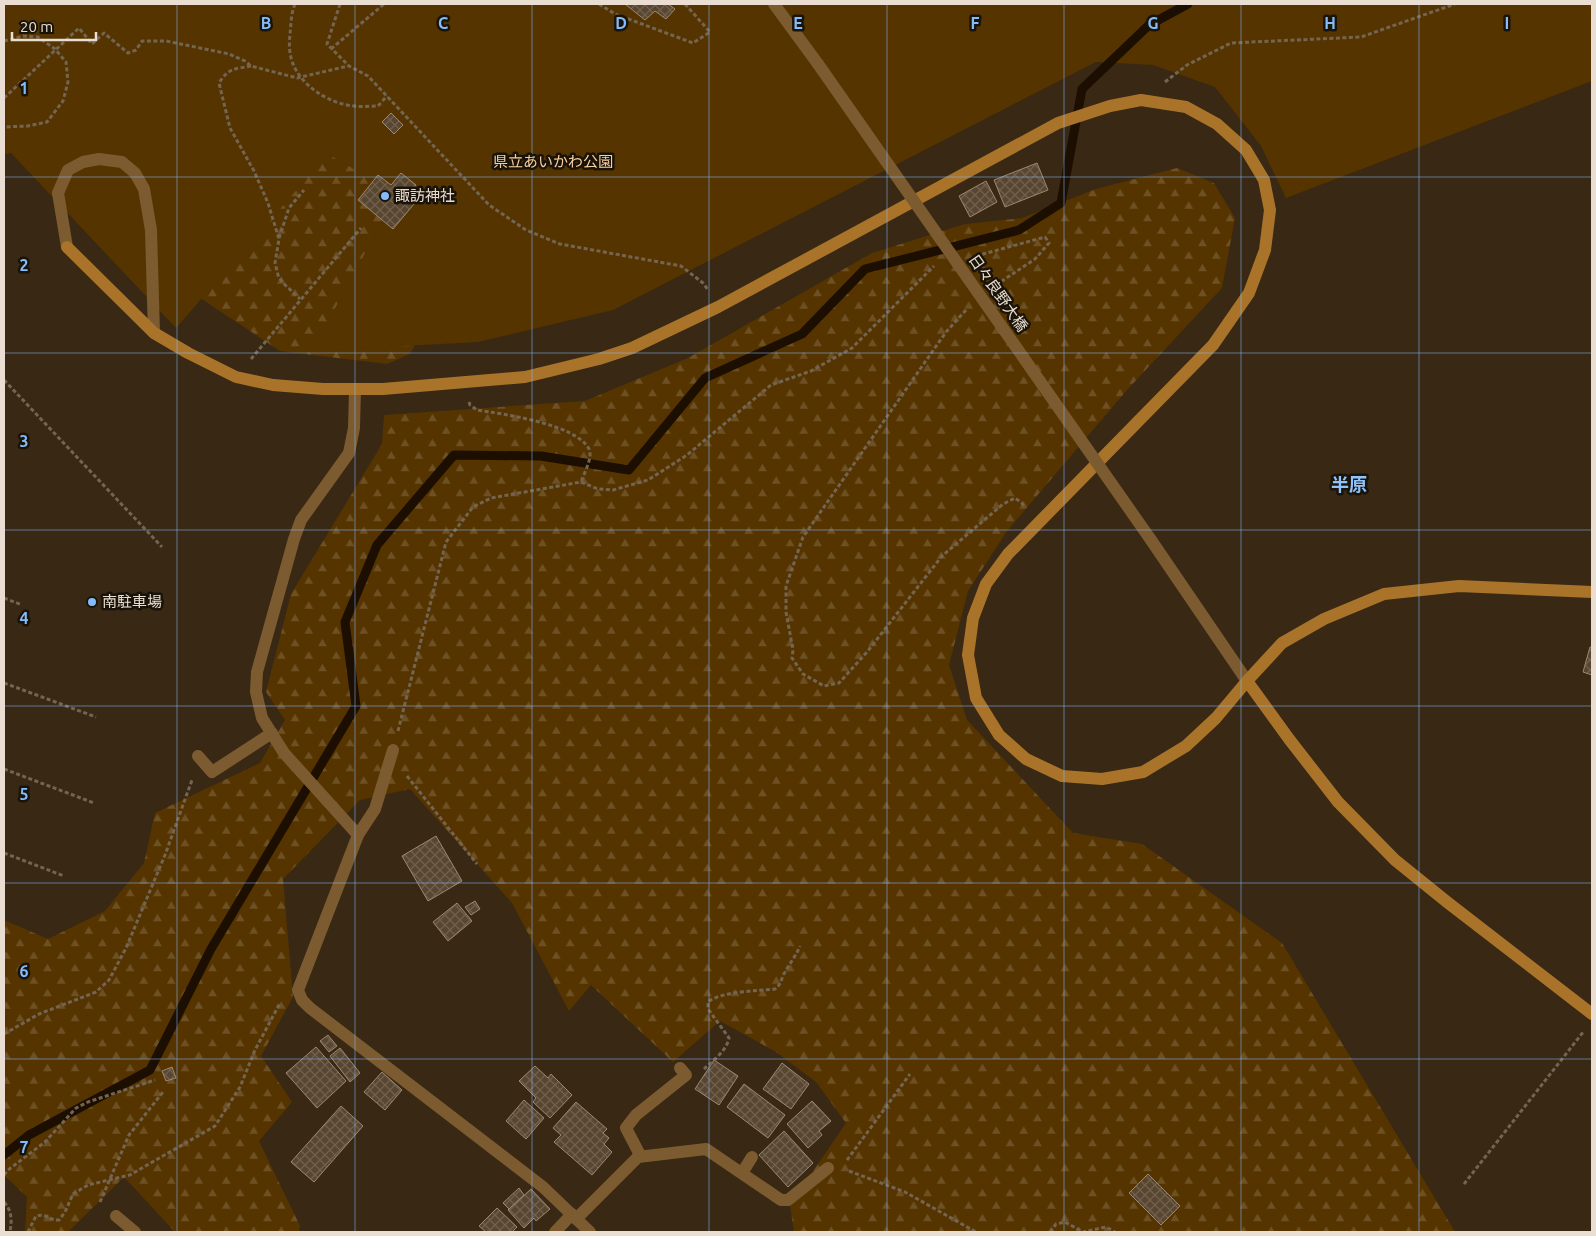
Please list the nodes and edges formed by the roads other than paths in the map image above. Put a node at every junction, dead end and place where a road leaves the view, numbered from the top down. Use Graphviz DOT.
graph roads {
  1 [pos="774,4"];
  2 [pos="154,333"];
  3 [pos="355,389"];
  4 [pos="1592,592"];
  5 [pos="1246,681"];
  6 [pos="272,734"];
  7 [pos="393,750"];
  8 [pos="198,756"];
  9 [pos="358,835"];
  10 [pos="1592,1014"];
  11 [pos="683,1071"];
  12 [pos="638,1157"];
  13 [pos="752,1157"];
  14 [pos="828,1168"];
  15 [pos="742,1173"];
  16 [pos="116,1216"];
  17 [pos="574,1216"];
  18 [pos="135,1232"];
  19 [pos="555,1232"];
  20 [pos="590,1232"];
  1 -- 5 [label="street, 日々良野大橋, bridge"];
  2 -- 2 [label="street"];
  2 -- 3 [label="street"];
  3 -- 5 [label="street"];
  3 -- 6 [label="street"];
  4 -- 5 [label="street"];
  5 -- 10 [label="street"];
  6 -- 8 [label="street"];
  6 -- 9 [label="street"];
  7 -- 9 [label="street"];
  9 -- 17 [label="street"];
  11 -- 12 [label="street"];
  12 -- 15 [label="street"];
  12 -- 17 [label="street"];
  13 -- 15 [label="street"];
  14 -- 15 [label="street"];
  16 -- 18 [label="street"];
  17 -- 19 [label="street"];
  17 -- 20 [label="street"];
}
